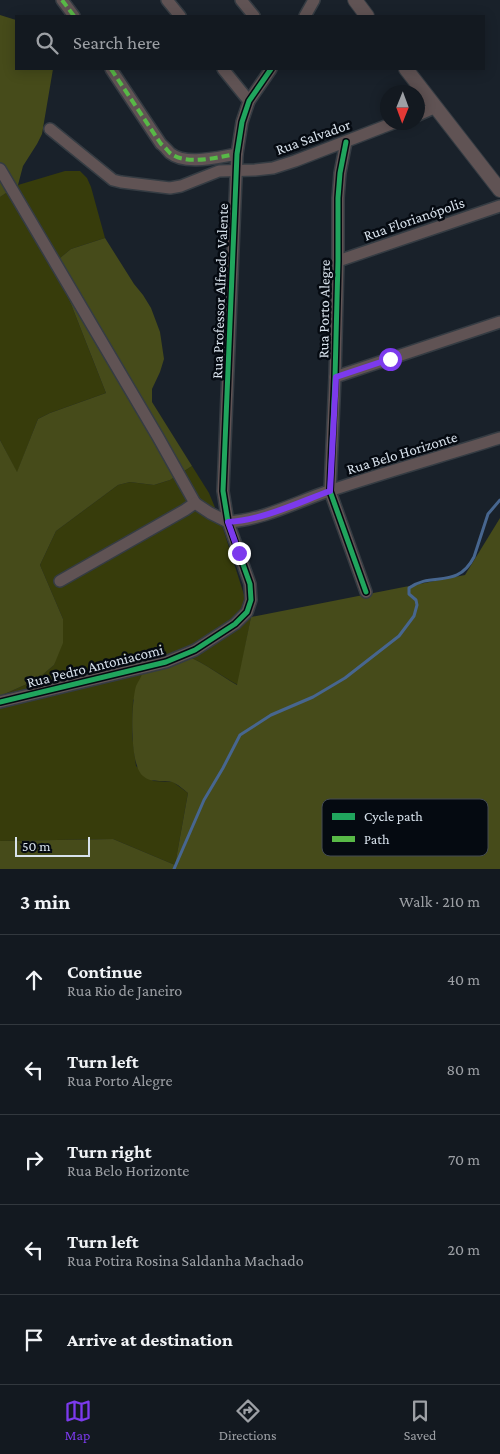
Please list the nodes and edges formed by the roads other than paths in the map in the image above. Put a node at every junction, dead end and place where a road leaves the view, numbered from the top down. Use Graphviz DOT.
graph roads {
  1 [pos="62,0"];
  2 [pos="167,0"];
  3 [pos="241,0"];
  4 [pos="314,0"];
  5 [pos="355,0"];
  6 [pos="73,15"];
  7 [pos="179,15"];
  8 [pos="253,15"];
  9 [pos="306,15"];
  10 [pos="366,15"];
  11 [pos="112,70"];
  12 [pos="224,70"];
  13 [pos="270,70"];
  14 [pos="407,70"];
  15 [pos="249,101"];
  16 [pos="436,108"];
  17 [pos="425,112"];
  18 [pos="380,128"];
  19 [pos="50,129"];
  20 [pos="346,142"];
  21 [pos="237,154"];
  22 [pos="0,168"];
  23 [pos="237,170"];
  24 [pos="500,190"];
  25 [pos="500,206"];
  26 [pos="338,261"];
  27 [pos="500,322"];
  28 [pos="336,377"];
  29 [pos="500,438"];
  30 [pos="330,491"];
  31 [pos="195,503"];
  32 [pos="228,522"];
  33 [pos="60,581"];
  34 [pos="366,592"];
  35 [pos="195,650"];
  36 [pos="0,702"];
  1 -- 6 [label="street"];
  2 -- 7 [label="street"];
  3 -- 8 [label="street"];
  4 -- 9 [label="street"];
  5 -- 10 [label="street"];
  11 -- 21 [label="street"];
  12 -- 15 [label="street"];
  13 -- 15 [label="street, Rua Professor Alfredo Valente"];
  14 -- 16 [label="street"];
  15 -- 21 [label="street, Rua Professor Alfredo Valente"];
  16 -- 17 [label="street"];
  16 -- 24 [label="street"];
  18 -- 20 [label="street, Rua Salvador"];
  19 -- 23 [label="street, Rua Salvador"];
  20 -- 23 [label="street, Rua Salvador"];
  20 -- 26 [label="street, Rua Porto Alegre"];
  21 -- 23 [label="street, Rua Professor Alfredo Valente"];
  22 -- 31 [label="street"];
  23 -- 32 [label="street, Rua Professor Alfredo Valente"];
  25 -- 26 [label="street, Rua Florianópolis"];
  26 -- 28 [label="street, Rua Porto Alegre"];
  27 -- 28 [label="street"];
  28 -- 30 [label="street, Rua Porto Alegre"];
  29 -- 30 [label="street, Rua Belo Horizonte"];
  30 -- 32 [label="street, Rua Belo Horizonte"];
  30 -- 34 [label="street, Rua Porto Alegre"];
  31 -- 32 [label="street"];
  31 -- 33 [label="street"];
  32 -- 35 [label="street, Rua Professor Alfredo Valente"];
  35 -- 36 [label="street, Rua Pedro Antoniacomi"];
}
